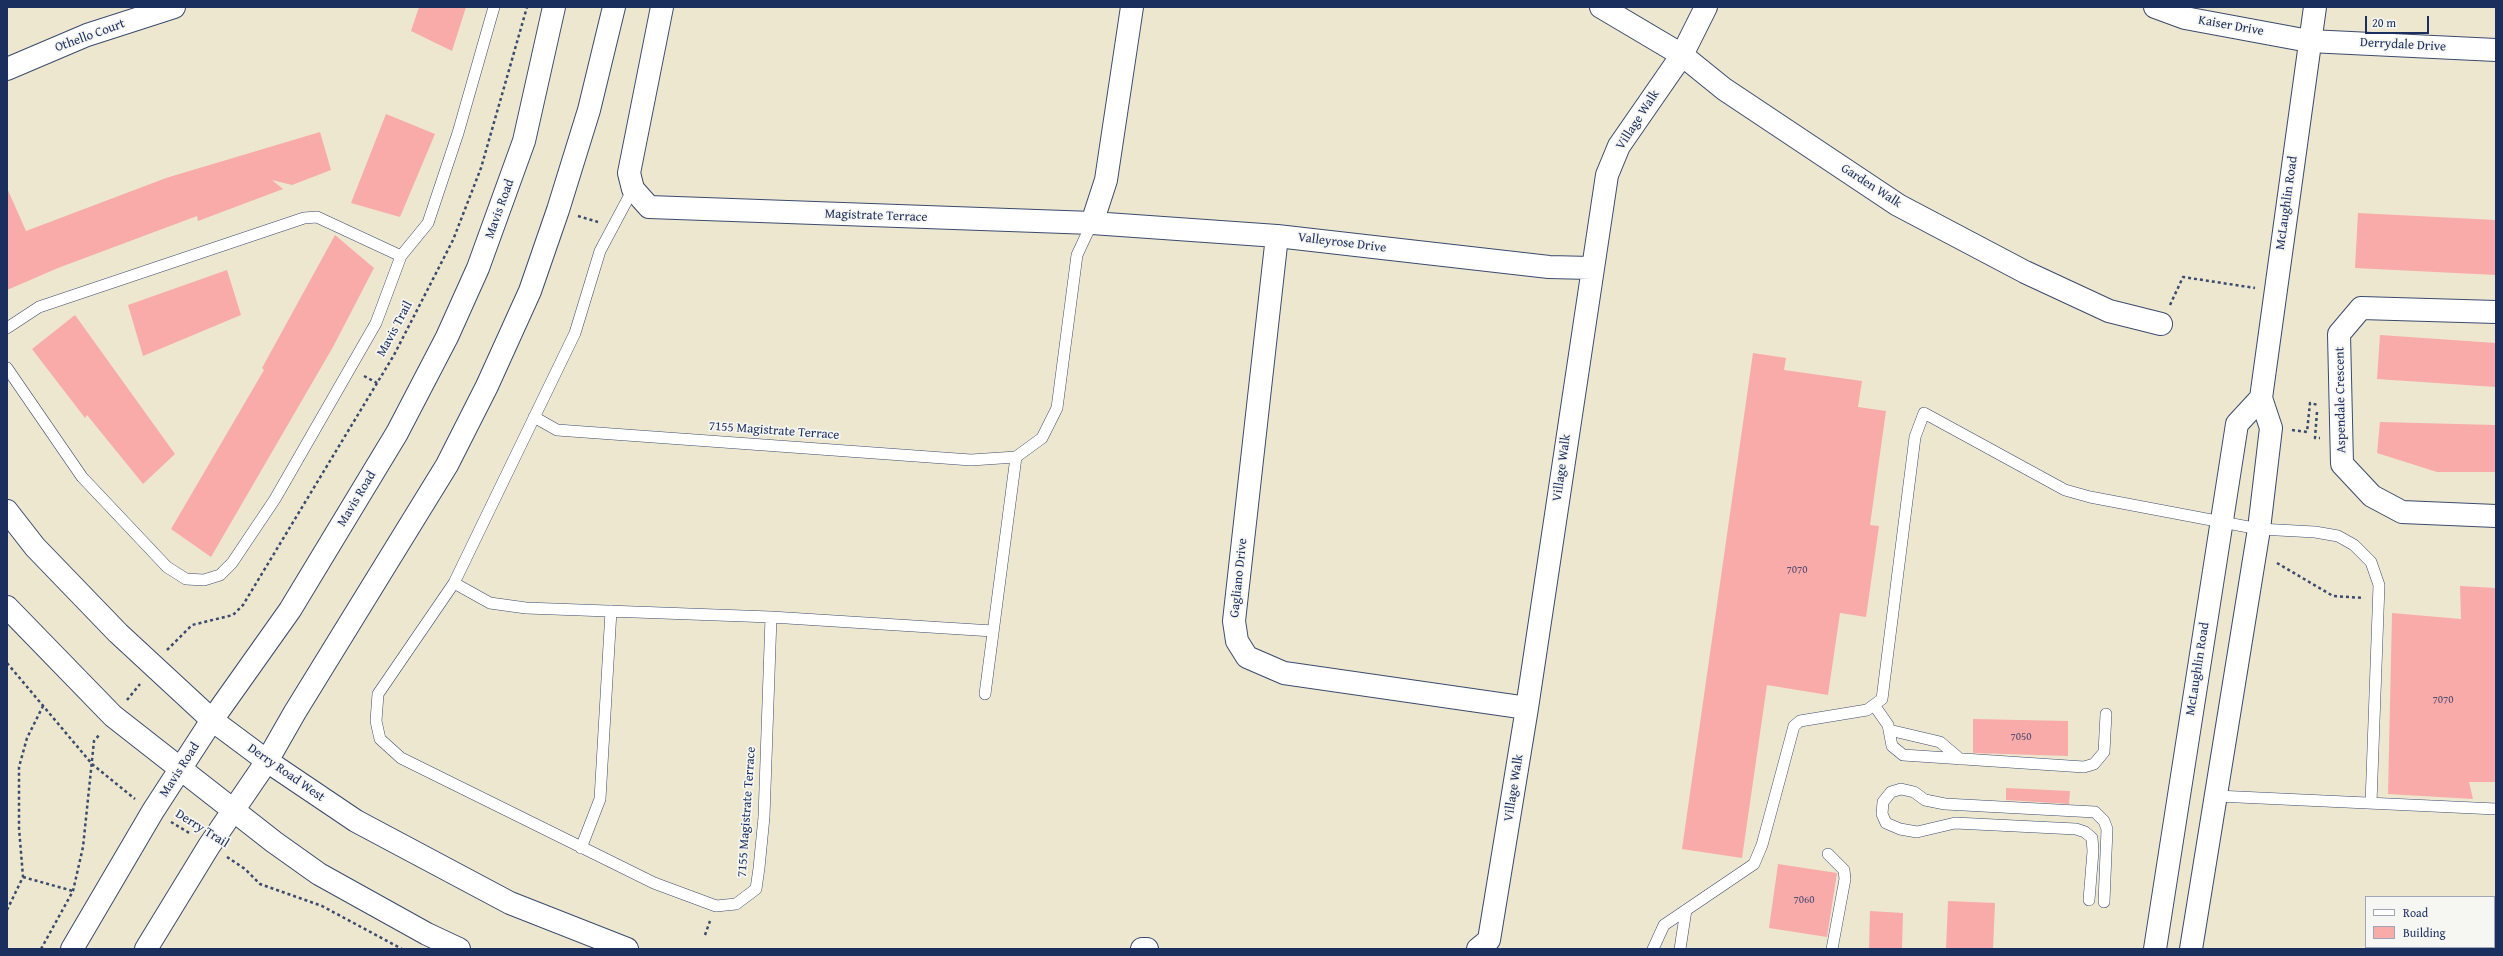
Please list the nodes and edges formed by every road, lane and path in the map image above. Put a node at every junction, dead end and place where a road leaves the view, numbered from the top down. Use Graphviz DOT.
graph roads {
  1 [pos="174,7"];
  2 [pos="494,7"];
  3 [pos="527,7"];
  4 [pos="554,7"];
  5 [pos="614,7"];
  6 [pos="662,7"];
  7 [pos="1132,7"];
  8 [pos="1602,7"];
  9 [pos="1706,7"];
  10 [pos="2155,7"];
  11 [pos="2314,7"];
  12 [pos="2309,40"];
  13 [pos="2496,50"];
  14 [pos="1682,55"];
  15 [pos="7,69"];
  16 [pos="633,189"];
  17 [pos="558,210"];
  18 [pos="600,222"];
  19 [pos="1092,223"];
  20 [pos="1277,236"];
  21 [pos="401,256"];
  22 [pos="1591,268"];
  23 [pos="2275,290"];
  24 [pos="2496,312"];
  25 [pos="2161,324"];
  26 [pos="7,328"];
  27 [pos="7,368"];
  28 [pos="2261,398"];
  29 [pos="534,416"];
  30 [pos="2271,428"];
  31 [pos="2342,440"];
  32 [pos="1016,458"];
  33 [pos="7,510"];
  34 [pos="2496,516"];
  35 [pos="2221,522"];
  36 [pos="2259,529"];
  37 [pos="2277,563"];
  38 [pos="454,584"];
  39 [pos="2370,598"];
  40 [pos="7,607"];
  41 [pos="611,611"];
  42 [pos="770,617"];
  43 [pos="993,631"];
  44 [pos="7,663"];
  45 [pos="154,667"];
  46 [pos="985,694"];
  47 [pos="1874,704"];
  48 [pos="43,706"];
  49 [pos="1527,708"];
  50 [pos="2106,714"];
  51 [pos="113,716"];
  52 [pos="212,720"];
  53 [pos="1889,730"];
  54 [pos="1960,759"];
  55 [pos="267,761"];
  56 [pos="92,764"];
  57 [pos="180,770"];
  58 [pos="2216,796"];
  59 [pos="2371,803"];
  60 [pos="2496,809"];
  61 [pos="153,810"];
  62 [pos="234,810"];
  63 [pos="208,846"];
  64 [pos="581,848"];
  65 [pos="1828,854"];
  66 [pos="23,877"];
  67 [pos="73,891"];
  68 [pos="2089,900"];
  69 [pos="2104,902"];
  70 [pos="7,910"];
  71 [pos="1686,910"];
  72 [pos="41,949"];
  73 [pos="72,949"];
  74 [pos="146,949"];
  75 [pos="402,949"];
  76 [pos="458,949"];
  77 [pos="626,949"];
  78 [pos="1142,949"];
  79 [pos="1147,949"];
  80 [pos="1478,949"];
  81 [pos="1653,949"];
  82 [pos="1680,949"];
  83 [pos="1832,949"];
  84 [pos="2155,949"];
  85 [pos="2191,949"];
  1 -- 15 [label="street, Othello Court"];
  2 -- 21 [label="lane"];
  3 -- 45 [label="path, Mavis Trail"];
  4 -- 52 [label="street, Mavis Road"];
  5 -- 17 [label="street"];
  6 -- 16 [label="street"];
  7 -- 19 [label="street"];
  8 -- 14 [label="street, Garden Walk"];
  9 -- 14 [label="street, Village Walk"];
  10 -- 12 [label="street, Kaiser Drive"];
  11 -- 12 [label="street, McLaughlin Road"];
  12 -- 13 [label="street, Derrydale Drive"];
  12 -- 23 [label="street, McLaughlin Road"];
  14 -- 22 [label="street, Village Walk"];
  14 -- 25 [label="street, Garden Walk"];
  16 -- 19 [label="street, Magistrate Terrace"];
  16 -- 29 [label="lane, 7155 Magistrate Terrace"];
  17 -- 18 [label="path"];
  17 -- 55 [label="street"];
  19 -- 20 [label="street, Valleyrose Drive"];
  19 -- 32 [label="lane"];
  20 -- 22 [label="street, Valleyrose Drive"];
  20 -- 49 [label="street, Gagliano Drive"];
  21 -- 26 [label="lane"];
  21 -- 27 [label="lane"];
  22 -- 49 [label="street, Village Walk"];
  23 -- 25 [label="path"];
  23 -- 28 [label="street, McLaughlin Road"];
  24 -- 31 [label="street, Aspendale Crescent"];
  28 -- 30 [label="street, McLaughlin Road"];
  28 -- 35 [label="street, McLaughlin Road"];
  29 -- 32 [label="lane, 7155 Magistrate Terrace"];
  29 -- 38 [label="lane, 7155 Magistrate Terrace"];
  30 -- 31 [label="path"];
  30 -- 36 [label="street, McLaughlin Road"];
  31 -- 34 [label="street, Aspendale Crescent"];
  32 -- 43 [label="lane"];
  33 -- 45 [label="street, Derry Road West"];
  35 -- 36 [label="lane"];
  35 -- 47 [label="lane"];
  35 -- 84 [label="street, McLaughlin Road"];
  36 -- 58 [label="street, McLaughlin Road"];
  36 -- 59 [label="lane"];
  37 -- 39 [label="path"];
  38 -- 41 [label="lane"];
  38 -- 64 [label="lane, 7155 Magistrate Terrace"];
  40 -- 51 [label="street"];
  41 -- 42 [label="lane"];
  41 -- 64 [label="lane"];
  42 -- 43 [label="lane"];
  42 -- 64 [label="lane, 7155 Magistrate Terrace"];
  43 -- 46 [label="lane"];
  44 -- 48 [label="path, Derry Trail"];
  45 -- 51 [label="path, Mavis Trail"];
  45 -- 52 [label="street, Derry Road West"];
  47 -- 53 [label="lane"];
  47 -- 71 [label="lane"];
  48 -- 56 [label="path, Derry Trail"];
  48 -- 66 [label="path"];
  49 -- 80 [label="street, Village Walk"];
  50 -- 54 [label="lane"];
  51 -- 56 [label="path, Mavis Trail"];
  51 -- 57 [label="street"];
  52 -- 55 [label="street, Derry Road West"];
  52 -- 57 [label="street, Mavis Road"];
  53 -- 54 [label="lane"];
  53 -- 54 [label="lane"];
  55 -- 62 [label="street"];
  55 -- 77 [label="street, Derry Road West"];
  56 -- 61 [label="path, Derry Trail"];
  56 -- 67 [label="path, Mavis Trail"];
  57 -- 61 [label="street, Mavis Road"];
  57 -- 62 [label="street"];
  58 -- 59 [label="lane"];
  58 -- 85 [label="street, McLaughlin Road"];
  59 -- 60 [label="lane"];
  61 -- 63 [label="path, Derry Trail"];
  61 -- 73 [label="street, Mavis Road"];
  62 -- 63 [label="street"];
  62 -- 76 [label="street"];
  63 -- 74 [label="street"];
  63 -- 75 [label="path, Derry Trail"];
  65 -- 83 [label="lane"];
  66 -- 67 [label="path"];
  66 -- 70 [label="path"];
  67 -- 72 [label="path, Mavis Trail"];
  68 -- 69 [label="lane"];
  71 -- 81 [label="lane"];
  71 -- 82 [label="lane"];
  78 -- 79 [label="street"];
}
